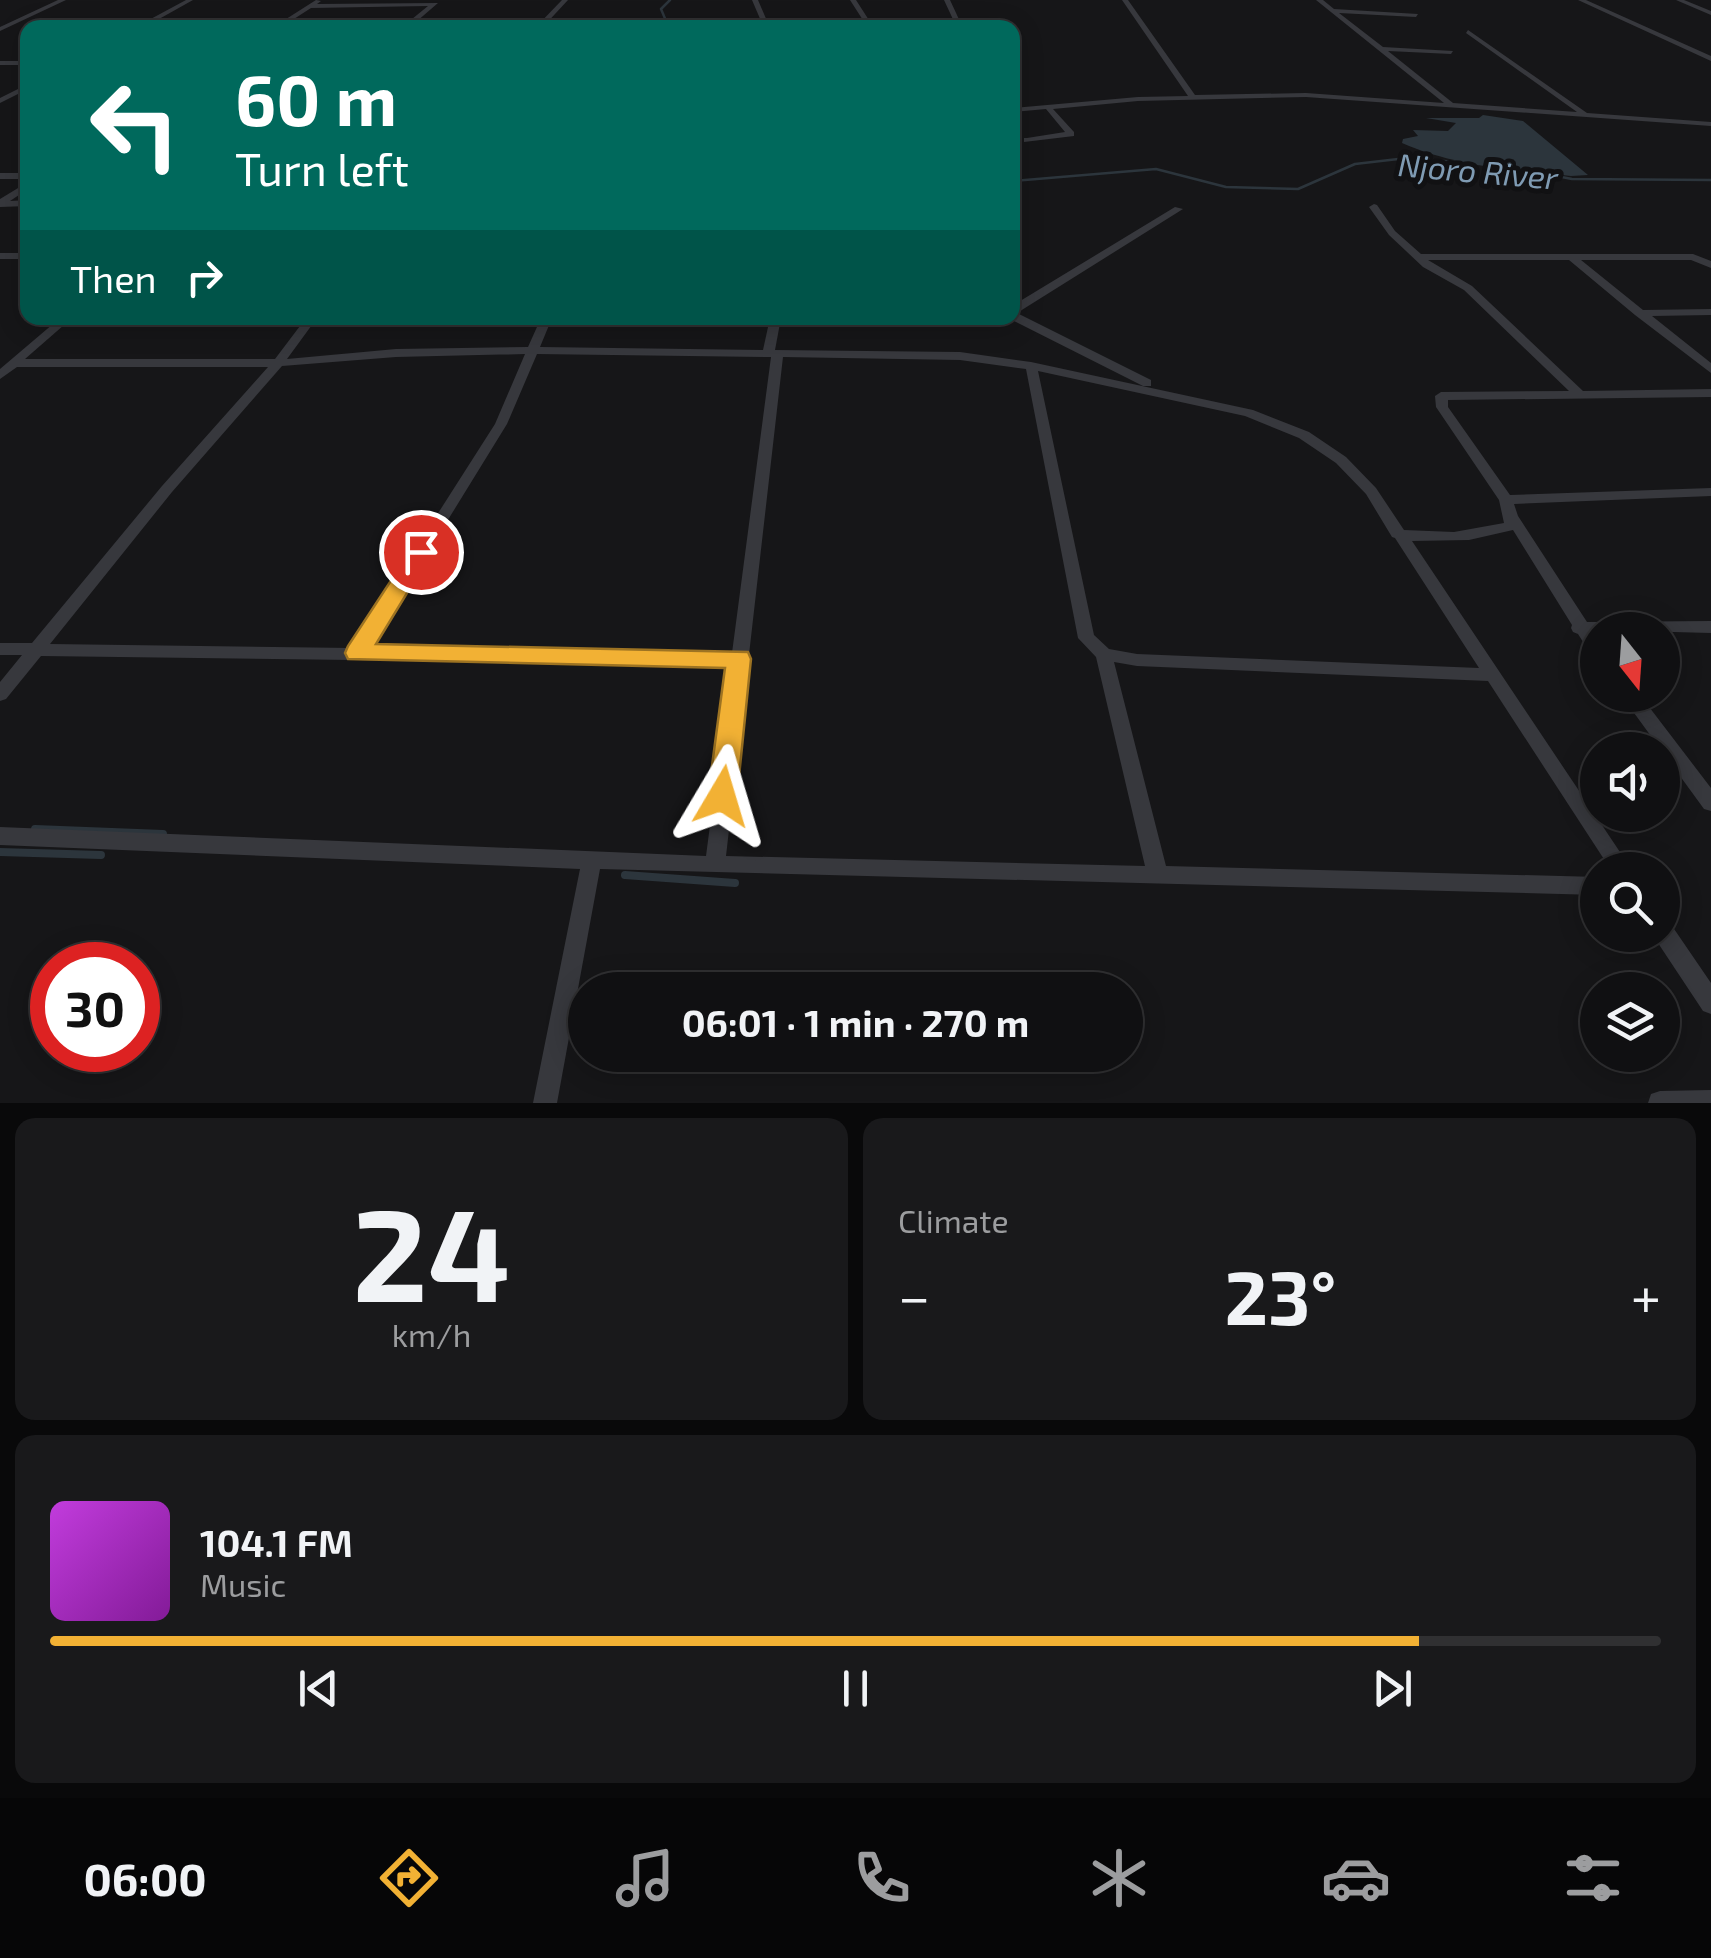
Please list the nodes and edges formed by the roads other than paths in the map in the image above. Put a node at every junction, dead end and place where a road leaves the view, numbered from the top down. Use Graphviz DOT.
graph roads {
  1 [pos="64,0"];
  2 [pos="190,0"];
  3 [pos="320,0"];
  4 [pos="565,0"];
  5 [pos="1125,0"];
  6 [pos="1319,0"];
  7 [pos="1582,0"];
  8 [pos="1680,0"];
  9 [pos="436,2"];
  10 [pos="311,6"];
  11 [pos="1709,9"];
  12 [pos="1333,12"];
  13 [pos="1416,14"];
  14 [pos="152,20"];
  15 [pos="287,20"];
  16 [pos="414,20"];
  17 [pos="546,20"];
  18 [pos="0,29"];
  19 [pos="1468,32"];
  20 [pos="1380,48"];
  21 [pos="1452,52"];
  22 [pos="1711,59"];
  23 [pos="1192,96"];
  24 [pos="1048,106"];
  25 [pos="1452,106"];
  26 [pos="1020,109"];
  27 [pos="1586,115"];
  28 [pos="1711,124"];
  29 [pos="1027,140"];
  30 [pos="1374,206"];
  31 [pos="1178,208"];
  32 [pos="1420,257"];
  33 [pos="1573,259"];
  34 [pos="1708,261"];
  35 [pos="1020,309"];
  36 [pos="1711,312"];
  37 [pos="1640,313"];
  38 [pos="1020,318"];
  39 [pos="58,325"];
  40 [pos="306,325"];
  41 [pos="543,325"];
  42 [pos="775,325"];
  43 [pos="534,350"];
  44 [pos="772,354"];
  45 [pos="278,362"];
  46 [pos="13,363"];
  47 [pos="1031,366"];
  48 [pos="1711,369"];
  49 [pos="0,375"];
  50 [pos="1711,393"];
  51 [pos="1168,394"];
  52 [pos="1581,396"];
  53 [pos="1711,492"];
  54 [pos="1509,508"];
  55 [pos="1398,534"];
  56 [pos="1711,627"];
  57 [pos="1579,628"];
  58 [pos="0,649"];
  59 [pos="37,649"];
  60 [pos="357,653"];
  61 [pos="1104,654"];
  62 [pos="739,659"];
  63 [pos="1491,675"];
  64 [pos="0,694"];
  65 [pos="1643,712"];
  66 [pos="1711,802"];
  67 [pos="0,836"];
  68 [pos="1610,852"];
  69 [pos="592,860"];
  70 [pos="714,865"];
  71 [pos="1158,876"];
  72 [pos="1580,886"];
  73 [pos="1677,952"];
  74 [pos="1711,1002"];
  75 [pos="1711,1102"];
  76 [pos="545,1103"];
  77 [pos="1660,1103"];
  1 -- 18 [label="street"];
  2 -- 14 [label="street"];
  3 -- 10 [label="street"];
  4 -- 17 [label="street"];
  5 -- 23 [label="street"];
  6 -- 12 [label="street"];
  7 -- 22 [label="street"];
  8 -- 11 [label="street"];
  9 -- 10 [label="street"];
  9 -- 16 [label="street"];
  10 -- 15 [label="street"];
  12 -- 13 [label="street"];
  12 -- 20 [label="street"];
  19 -- 27 [label="street"];
  20 -- 21 [label="street"];
  20 -- 25 [label="street"];
  23 -- 24 [label="street"];
  23 -- 25 [label="street"];
  24 -- 26 [label="street"];
  24 -- 29 [label="street"];
  25 -- 27 [label="street"];
  27 -- 28 [label="street"];
  30 -- 32 [label="street"];
  31 -- 35 [label="street"];
  32 -- 33 [label="street"];
  32 -- 52 [label="street"];
  33 -- 34 [label="street"];
  33 -- 37 [label="street"];
  36 -- 37 [label="street"];
  37 -- 48 [label="street"];
  38 -- 51 [label="street"];
  39 -- 46 [label="street"];
  40 -- 45 [label="street"];
  41 -- 43 [label="street"];
  42 -- 44 [label="street"];
  43 -- 44 [label="street"];
  43 -- 45 [label="street"];
  43 -- 60 [label="street"];
  44 -- 47 [label="street"];
  44 -- 62 [label="street"];
  45 -- 46 [label="street"];
  45 -- 59 [label="street"];
  46 -- 49 [label="street"];
  47 -- 51 [label="street"];
  47 -- 61 [label="street"];
  50 -- 52 [label="street"];
  51 -- 55 [label="street"];
  52 -- 54 [label="street"];
  53 -- 54 [label="street"];
  54 -- 55 [label="street"];
  54 -- 57 [label="street"];
  55 -- 63 [label="street"];
  56 -- 57 [label="street"];
  58 -- 59 [label="street"];
  59 -- 60 [label="street"];
  59 -- 64 [label="street"];
  60 -- 62 [label="street"];
  61 -- 63 [label="street"];
  61 -- 71 [label="street"];
  62 -- 70 [label="street"];
  63 -- 68 [label="street"];
  65 -- 66 [label="street"];
  67 -- 69 [label="street"];
  69 -- 70 [label="street"];
  69 -- 76 [label="street"];
  70 -- 71 [label="street"];
  71 -- 72 [label="street"];
  73 -- 74 [label="street"];
  75 -- 77 [label="street"];
}
